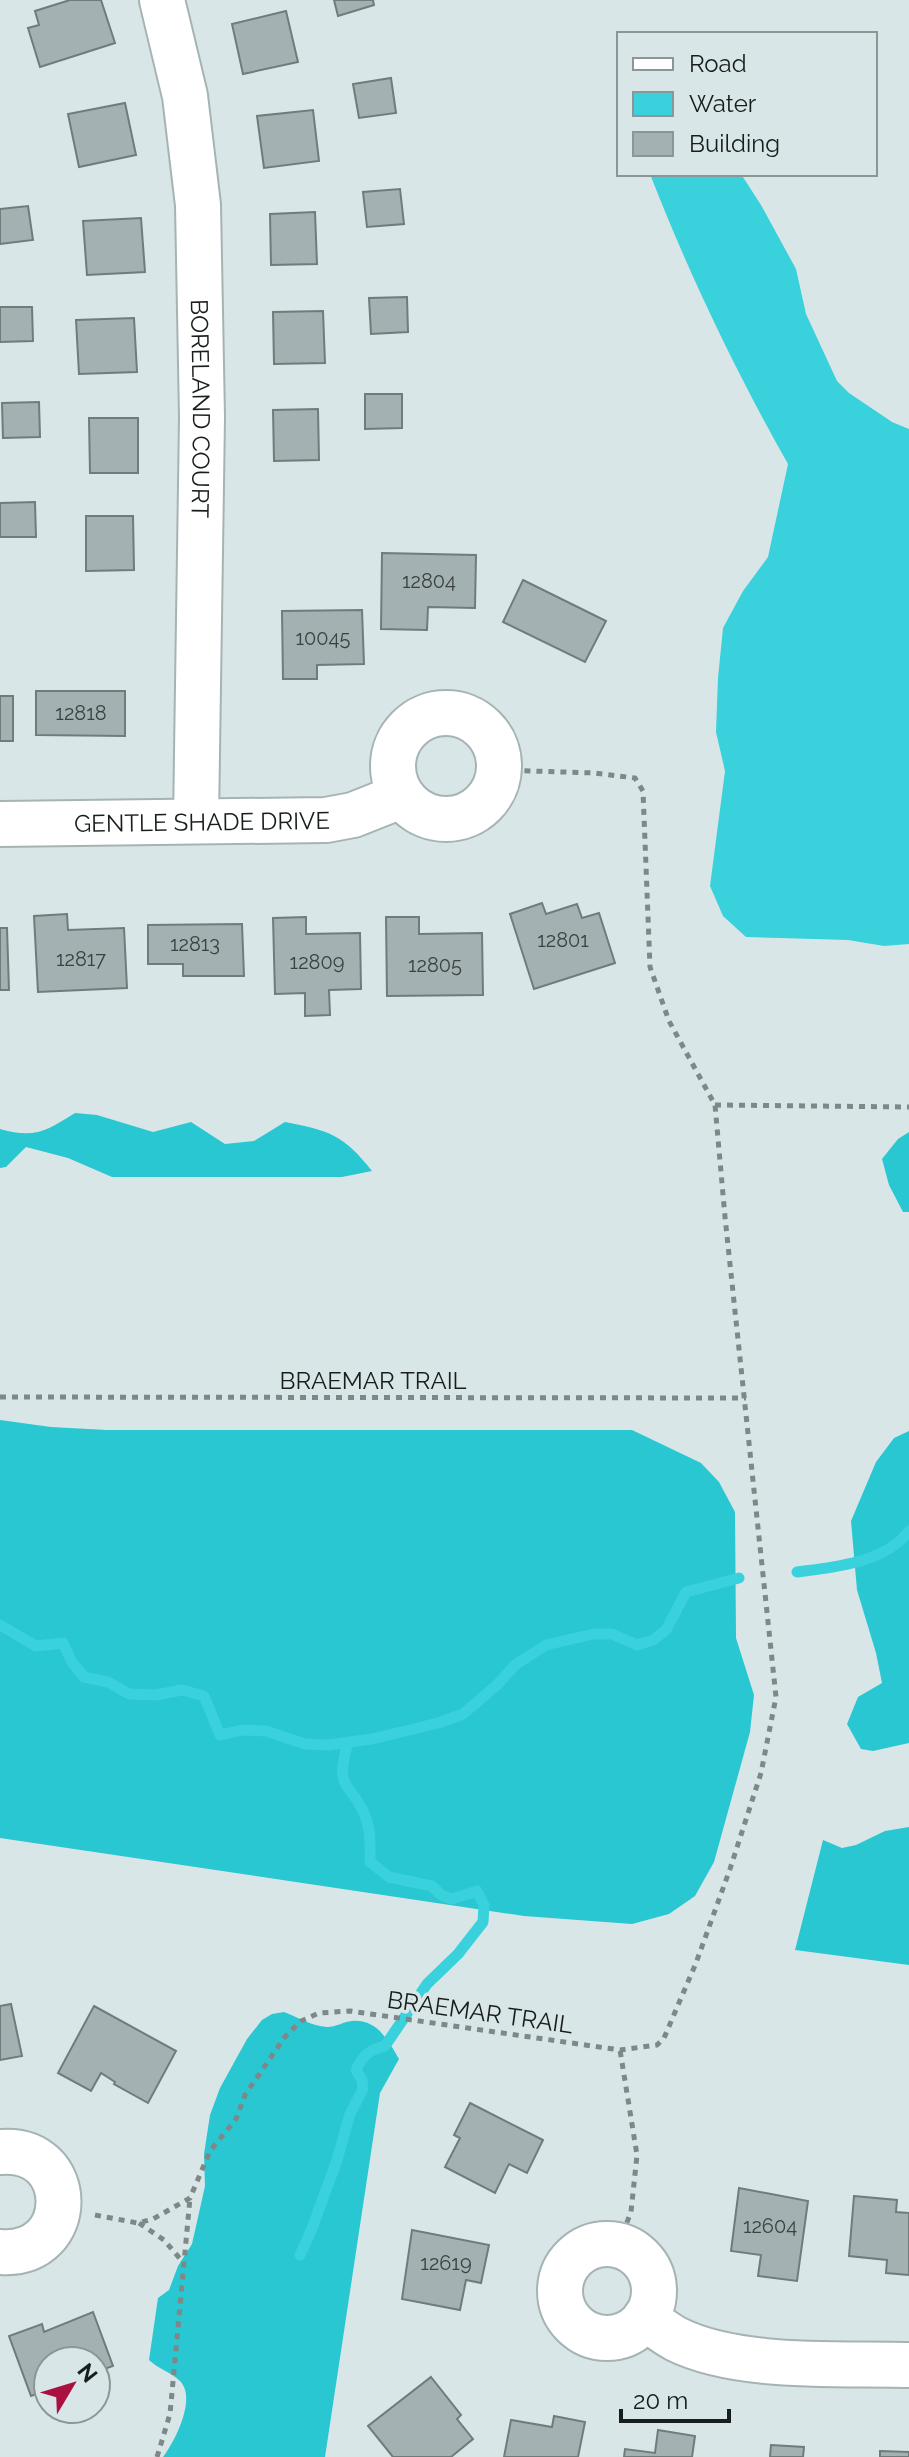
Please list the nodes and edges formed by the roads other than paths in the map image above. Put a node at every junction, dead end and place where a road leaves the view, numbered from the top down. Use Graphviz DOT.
graph roads {
  1 [pos="162,0"];
  2 [pos="401,796"];
  3 [pos="196,821"];
  4 [pos="0,824"];
  5 [pos="0,2152"];
  6 [pos="0,2252"];
  7 [pos="645,2318"];
  8 [pos="909,2365"];
  1 -- 3 [label="street, BORELAND COURT"];
  2 -- 2 [label="street"];
  2 -- 3 [label="street, GENTLE SHADE DRIVE"];
  3 -- 4 [label="street, GENTLE SHADE DRIVE"];
  5 -- 6 [label="street"];
  7 -- 7 [label="street"];
  7 -- 8 [label="street"];
}
